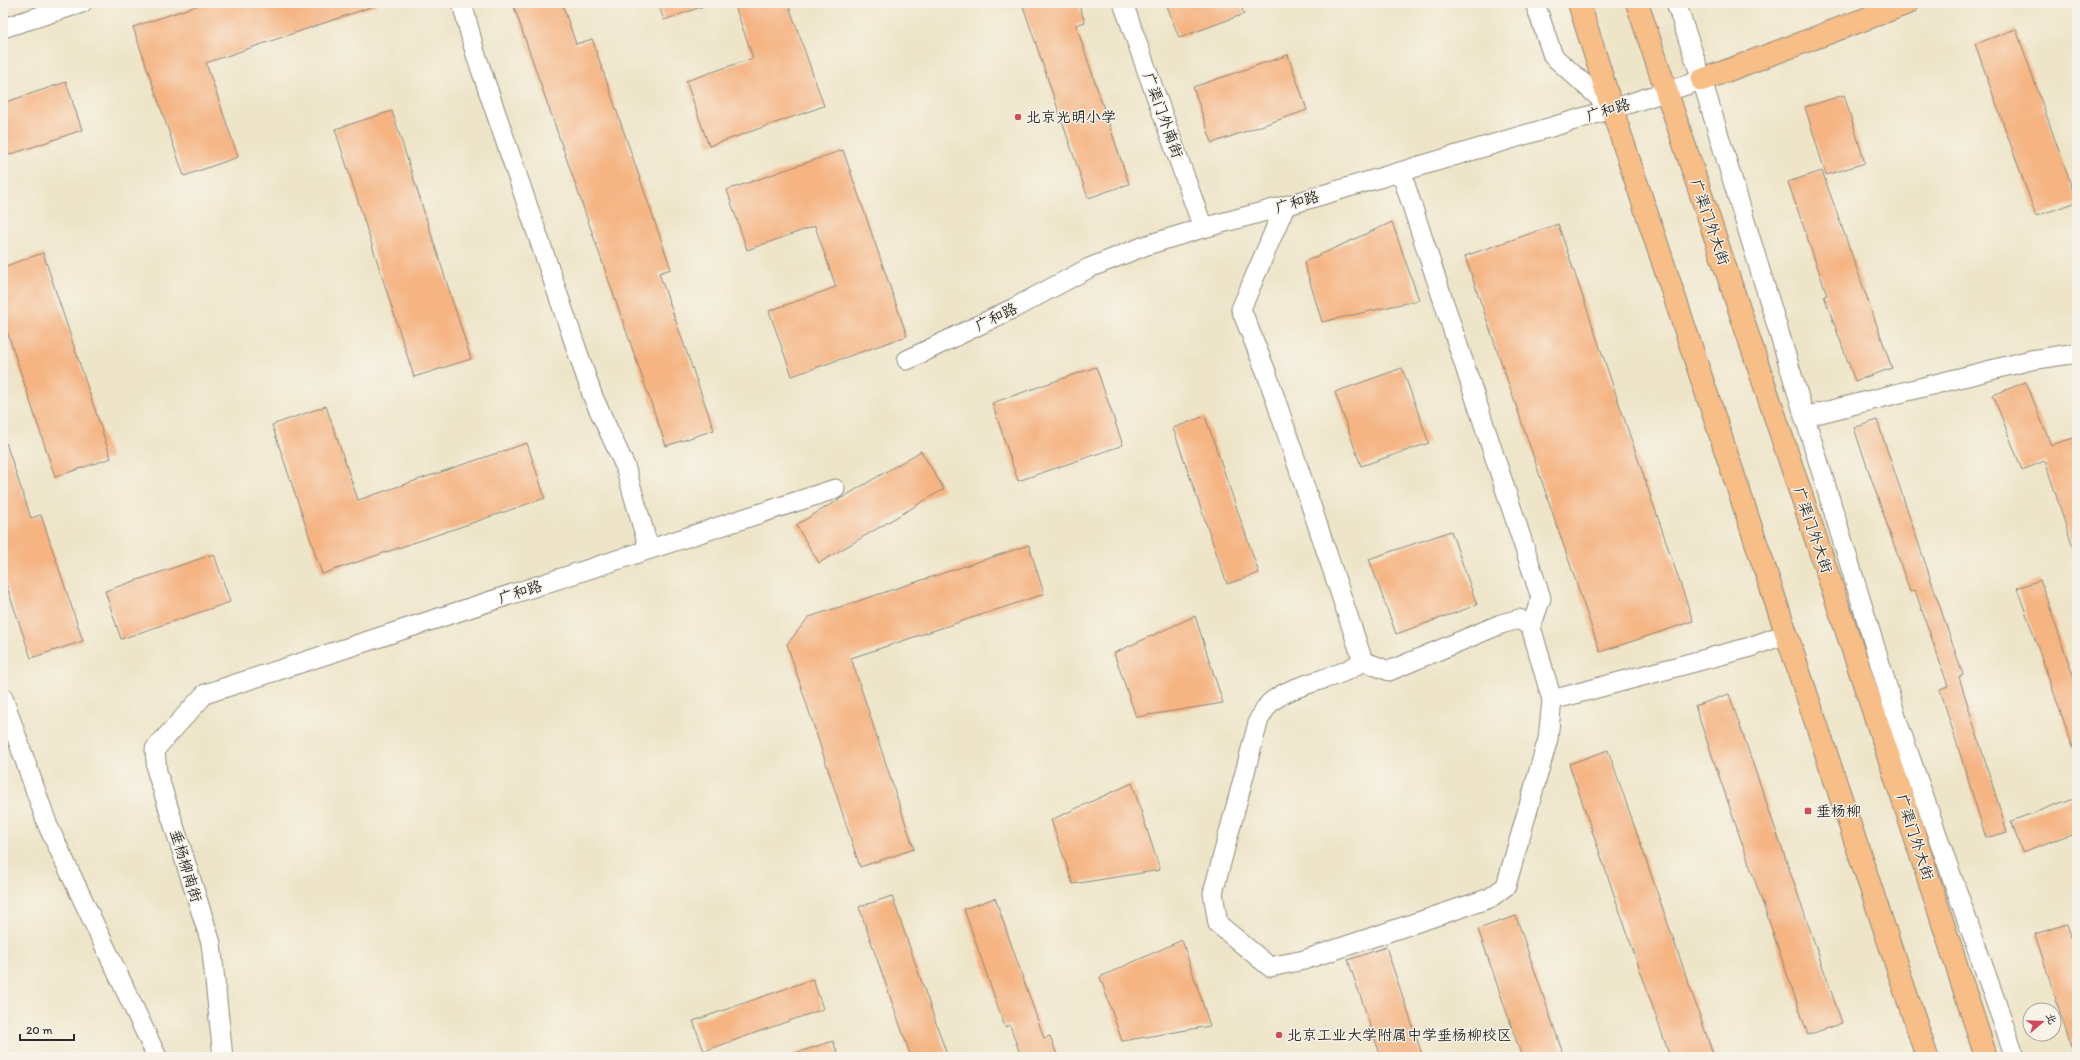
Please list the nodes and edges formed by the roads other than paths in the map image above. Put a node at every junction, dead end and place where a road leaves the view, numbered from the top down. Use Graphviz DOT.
graph roads {
  1 [pos="82,3"];
  2 [pos="462,3"];
  3 [pos="1123,3"];
  4 [pos="1535,3"];
  5 [pos="1579,3"];
  6 [pos="1637,3"];
  7 [pos="1676,3"];
  8 [pos="1908,3"];
  9 [pos="3,28"];
  10 [pos="1702,80"];
  11 [pos="1666,91"];
  12 [pos="1612,109"];
  13 [pos="1401,172"];
  14 [pos="1285,206"];
  15 [pos="1203,228"];
  16 [pos="2077,353"];
  17 [pos="907,360"];
  18 [pos="1804,417"];
  19 [pos="835,489"];
  20 [pos="649,550"];
  21 [pos="1531,627"];
  22 [pos="1786,634"];
  23 [pos="1363,661"];
  24 [pos="205,694"];
  25 [pos="3,698"];
  26 [pos="1552,700"];
  27 [pos="157,1057"];
  28 [pos="223,1057"];
  29 [pos="1927,1057"];
  30 [pos="1986,1057"];
  31 [pos="2014,1057"];
  1 -- 9 [label="street"];
  2 -- 20 [label="street"];
  3 -- 15 [label="street, 广渠门外南街"];
  4 -- 12 [label="street"];
  5 -- 12 [label="main road"];
  6 -- 11 [label="main road, 广渠门外大街"];
  7 -- 10 [label="street, 广渠门外大街"];
  8 -- 10 [label="main road"];
  10 -- 11 [label="street, 广和路"];
  10 -- 18 [label="street, 广渠门外大街"];
  11 -- 12 [label="street, 广和路"];
  11 -- 30 [label="main road, 广渠门外大街"];
  12 -- 13 [label="street, 广和路"];
  12 -- 22 [label="main road"];
  13 -- 14 [label="street, 广和路"];
  13 -- 21 [label="street"];
  14 -- 15 [label="street, 广和路"];
  14 -- 23 [label="street"];
  15 -- 17 [label="street, 广和路"];
  16 -- 18 [label="street"];
  18 -- 31 [label="street, 广渠门外大街"];
  19 -- 20 [label="street, 广和路"];
  20 -- 24 [label="street, 广和路"];
  21 -- 23 [label="street"];
  21 -- 26 [label="street"];
  22 -- 26 [label="street"];
  22 -- 29 [label="main road"];
  23 -- 26 [label="street"];
  24 -- 28 [label="street, 垂杨柳南街"];
  25 -- 27 [label="street"];
}
